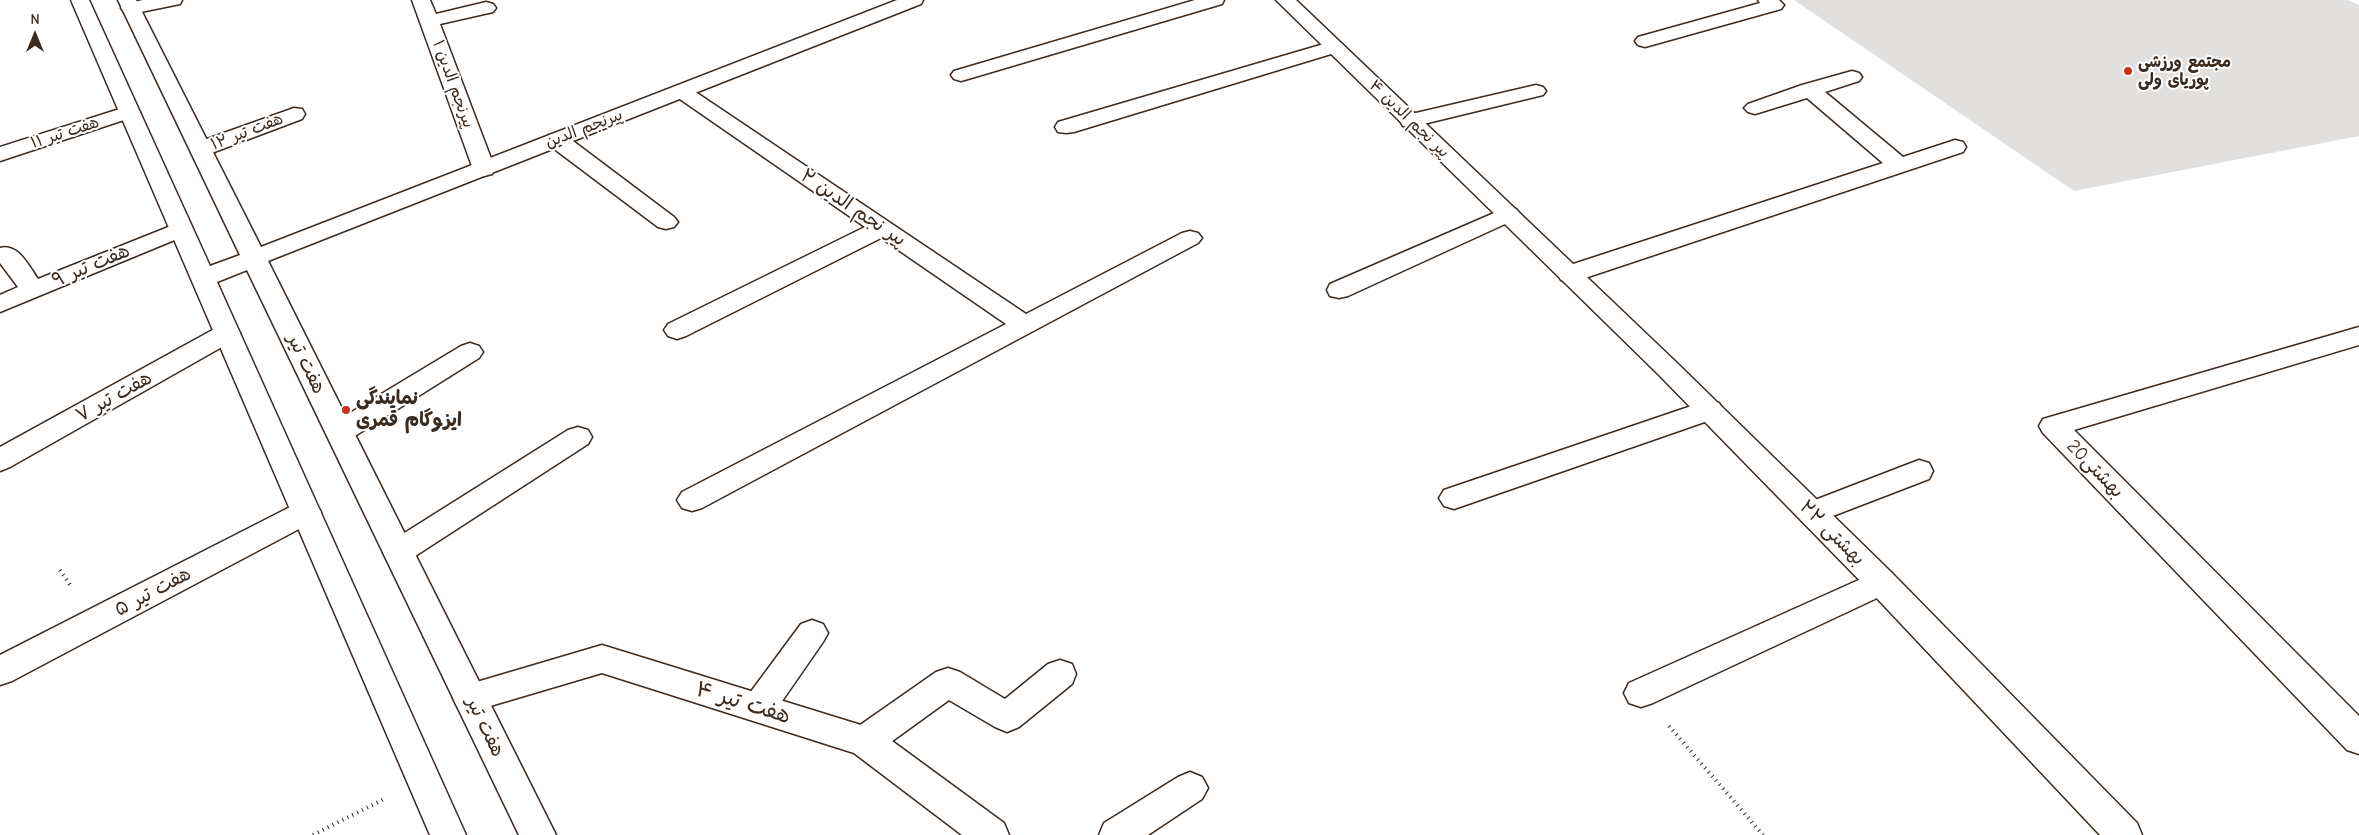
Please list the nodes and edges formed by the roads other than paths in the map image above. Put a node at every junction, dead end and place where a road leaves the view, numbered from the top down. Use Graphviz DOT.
graph roads {
  1 [pos="80,0"];
  2 [pos="173,0"];
  3 [pos="421,0"];
  4 [pos="914,0"];
  5 [pos="1214,0"];
  6 [pos="1285,0"];
  7 [pos="1767,0"];
  8 [pos="129,4"];
  9 [pos="486,8"];
  10 [pos="429,22"];
  11 [pos="1645,41"];
  12 [pos="1334,47"];
  13 [pos="961,75"];
  14 [pos="1852,77"];
  15 [pos="1809,89"];
  16 [pos="1536,90"];
  17 [pos="681,91"];
  18 [pos="1754,108"];
  19 [pos="129,112"];
  20 [pos="294,114"];
  21 [pos="1411,121"];
  22 [pos="1066,127"];
  23 [pos="557,140"];
  24 [pos="1955,147"];
  25 [pos="201,149"];
  26 [pos="0,154"];
  27 [pos="1899,165"];
  28 [pos="484,168"];
  29 [pos="1508,214"];
  30 [pos="666,222"];
  31 [pos="181,228"];
  32 [pos="883,228"];
  33 [pos="1190,238"];
  34 [pos="1533,238"];
  35 [pos="6,254"];
  36 [pos="254,258"];
  37 [pos="1570,274"];
  38 [pos="203,278"];
  39 [pos="34,290"];
  40 [pos="1339,290"];
  41 [pos="0,304"];
  42 [pos="1025,325"];
  43 [pos="677,330"];
  44 [pos="227,333"];
  45 [pos="2359,336"];
  46 [pos="470,352"];
  47 [pos="1710,410"];
  48 [pos="340,432"];
  49 [pos="578,437"];
  50 [pos="0,460"];
  51 [pos="1919,471"];
  52 [pos="1454,498"];
  53 [pos="692,500"];
  54 [pos="306,512"];
  55 [pos="1812,513"];
  56 [pos="398,552"];
  57 [pos="1881,582"];
  58 [pos="812,633"];
  59 [pos="0,671"];
  60 [pos="1060,674"];
  61 [pos="1641,693"];
  62 [pos="470,698"];
  63 [pos="759,708"];
  64 [pos="2359,739"];
  65 [pos="865,741"];
  66 [pos="1190,788"];
  67 [pos="448,835"];
  68 [pos="538,835"];
  69 [pos="992,835"];
  70 [pos="1117,835"];
  71 [pos="2124,835"];
  1 -- 19 [label="street"];
  2 -- 8 [label="street"];
  3 -- 10 [label="street, پیرنجم الدین ۱"];
  4 -- 17 [label="street, پیرنجم الدین"];
  5 -- 13 [label="street"];
  6 -- 12 [label="street, پیر نجم الدین ۴"];
  7 -- 11 [label="street"];
  8 -- 25 [label="street, هفت تیر"];
  9 -- 10 [label="street"];
  10 -- 28 [label="street, پیرنجم الدین ۱"];
  12 -- 21 [label="street, پیر نجم الدین ۴"];
  12 -- 22 [label="street"];
  14 -- 15 [label="street"];
  15 -- 18 [label="street"];
  15 -- 27 [label="street"];
  16 -- 21 [label="street"];
  17 -- 23 [label="street, پیرنجم الدین"];
  17 -- 32 [label="street, پیر نجم الدین ۲"];
  19 -- 26 [label="street, هفت تیر ۱۱"];
  19 -- 31 [label="street"];
  20 -- 25 [label="street, هفت تیر ۱۲"];
  21 -- 29 [label="street, پیر نجم الدین ۴"];
  23 -- 28 [label="street, پیرنجم الدین"];
  23 -- 30 [label="street"];
  24 -- 27 [label="street"];
  25 -- 36 [label="street, هفت تیر"];
  27 -- 37 [label="street"];
  28 -- 36 [label="street, پیرنجم الدین"];
  29 -- 34 [label="street, پیر نجم الدین ۴"];
  29 -- 40 [label="street"];
  31 -- 38 [label="street"];
  31 -- 39 [label="street, هفت تیر ۹"];
  32 -- 42 [label="street, پیر نجم الدین ۲"];
  32 -- 43 [label="street"];
  33 -- 42 [label="street"];
  34 -- 37 [label="street, بهشتی ۲۲"];
  35 -- 39 [label="street"];
  36 -- 38 [label="street, پیرنجم الدین"];
  36 -- 48 [label="street, هفت تیر"];
  37 -- 47 [label="street, بهشتی ۲۲"];
  38 -- 44 [label="street"];
  39 -- 41 [label="street, هفت تیر ۹"];
  42 -- 53 [label="street"];
  44 -- 50 [label="street, هفت تیر ۷"];
  44 -- 54 [label="street"];
  45 -- 64 [label="street, بهشتی20"];
  46 -- 48 [label="street"];
  47 -- 52 [label="street"];
  47 -- 55 [label="street, بهشتی ۲۲"];
  48 -- 56 [label="street, هفت تیر"];
  49 -- 56 [label="street"];
  51 -- 55 [label="street"];
  54 -- 59 [label="street, هفت تیر ۵"];
  54 -- 67 [label="street"];
  55 -- 57 [label="street, بهشتی ۲۲"];
  56 -- 62 [label="street, هفت تیر"];
  57 -- 61 [label="street"];
  57 -- 71 [label="street, بهشتی ۲۲"];
  58 -- 63 [label="street"];
  60 -- 65 [label="street"];
  62 -- 63 [label="street, هفت تیر ۴"];
  62 -- 68 [label="street, هفت تیر"];
  63 -- 65 [label="street, هفت تیر ۴"];
  65 -- 69 [label="street, هفت تیر ۴"];
  66 -- 70 [label="street"];
}
